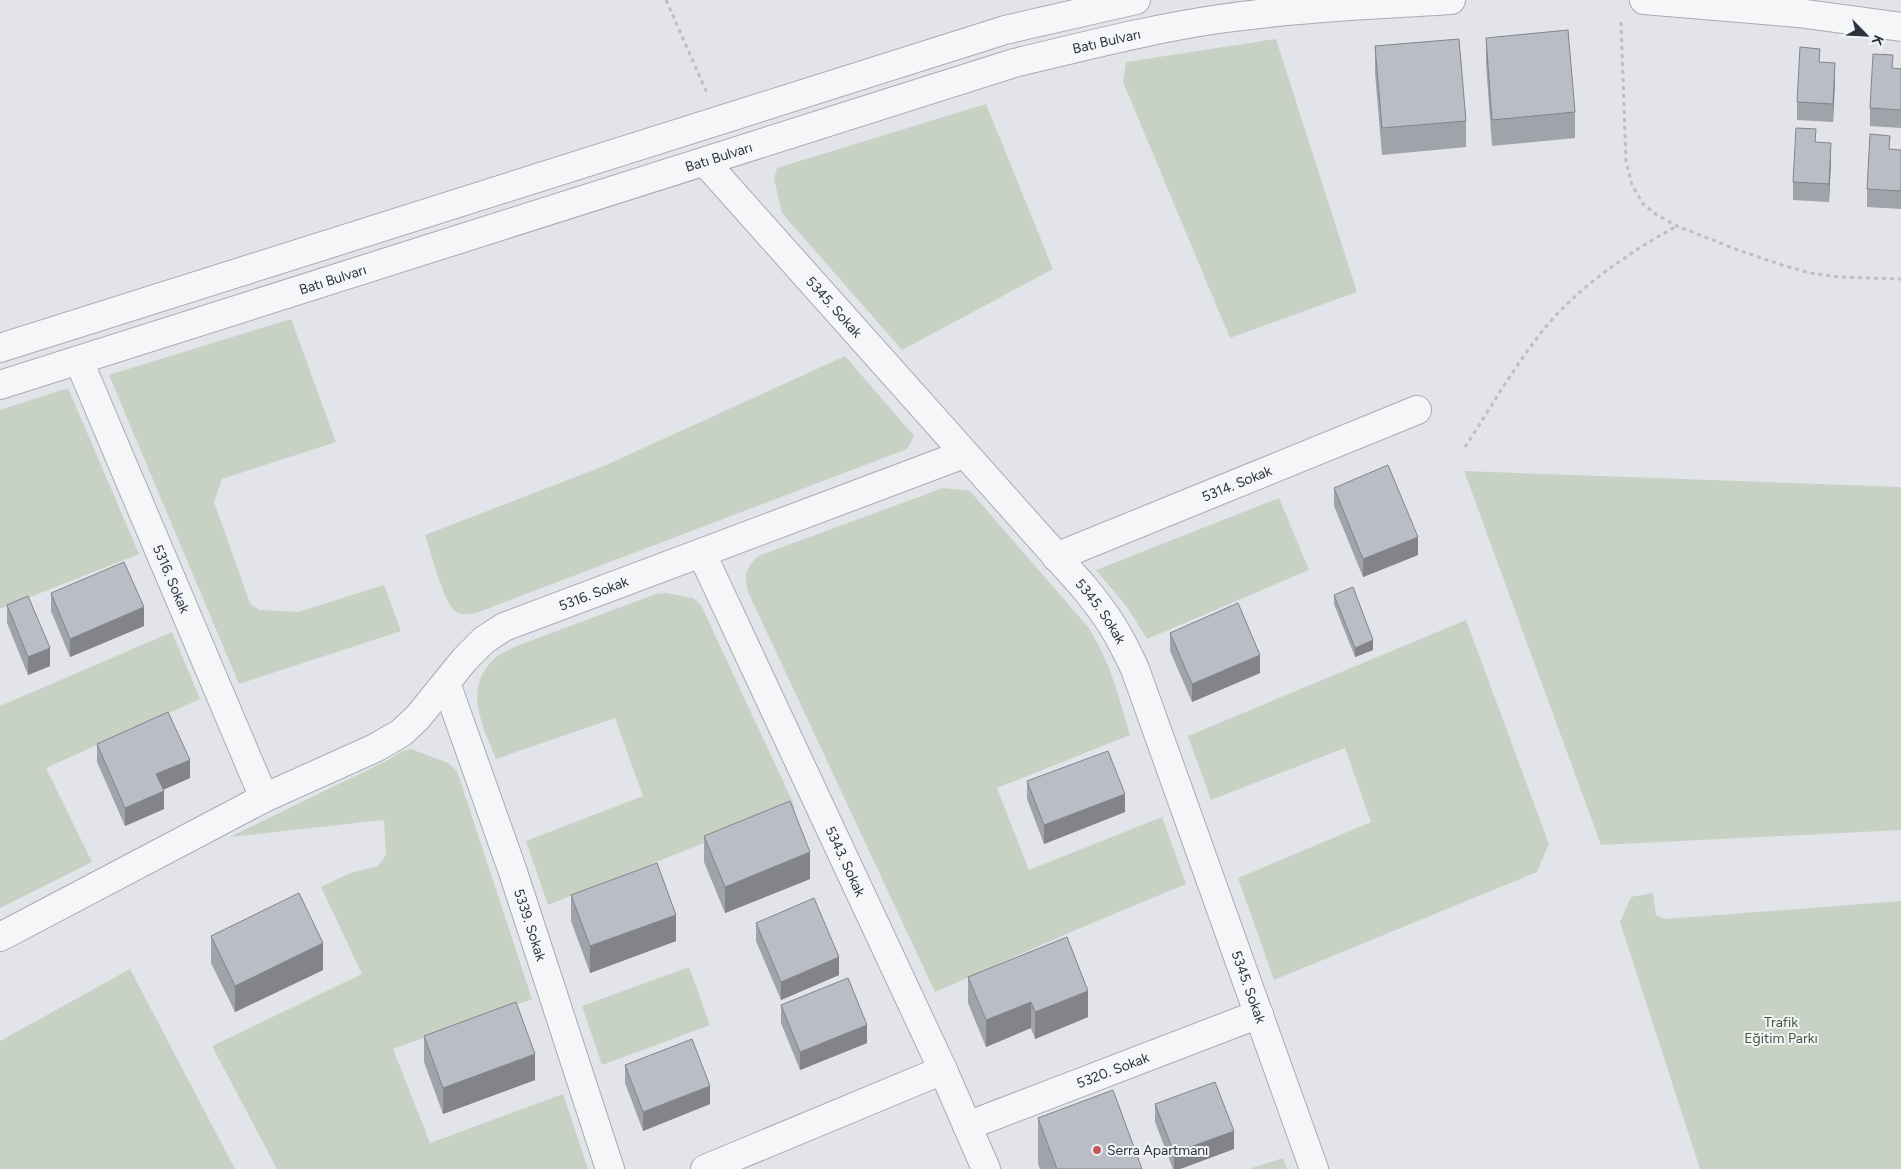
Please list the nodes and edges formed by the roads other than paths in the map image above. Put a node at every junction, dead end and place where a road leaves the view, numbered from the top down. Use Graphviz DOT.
graph roads {
  1 [pos="1136,0"];
  2 [pos="1451,0"];
  3 [pos="1644,0"];
  4 [pos="1901,27"];
  5 [pos="705,162"];
  6 [pos="0,348"];
  7 [pos="79,361"];
  8 [pos="0,385"];
  9 [pos="1417,410"];
  10 [pos="964,454"];
  11 [pos="702,554"];
  12 [pos="1056,557"];
  13 [pos="446,683"];
  14 [pos="264,798"];
  15 [pos="0,937"];
  16 [pos="1259,1014"];
  17 [pos="943,1070"];
  18 [pos="967,1126"];
  19 [pos="610,1169"];
  20 [pos="705,1169"];
  21 [pos="986,1169"];
  22 [pos="1314,1169"];
  1 -- 6 [label="street"];
  2 -- 5 [label="street, Batı Bulvarı"];
  3 -- 4 [label="street"];
  5 -- 7 [label="street, Batı Bulvarı"];
  5 -- 10 [label="street, 5345. Sokak"];
  7 -- 8 [label="street, Batı Bulvarı"];
  7 -- 14 [label="street, 5316. Sokak"];
  9 -- 12 [label="street, 5314. Sokak"];
  10 -- 11 [label="street, 5316. Sokak"];
  10 -- 12 [label="street, 5345. Sokak"];
  11 -- 13 [label="street, 5316. Sokak"];
  11 -- 17 [label="street, 5343. Sokak"];
  12 -- 16 [label="street, 5345. Sokak"];
  13 -- 14 [label="street, 5316. Sokak"];
  13 -- 19 [label="street, 5339. Sokak"];
  14 -- 15 [label="street, 5316. Sokak"];
  16 -- 18 [label="street, 5320. Sokak"];
  16 -- 22 [label="street, 5345. Sokak"];
  17 -- 18 [label="street, 5343. Sokak"];
  17 -- 20 [label="street"];
  18 -- 21 [label="street, 5343. Sokak"];
}
